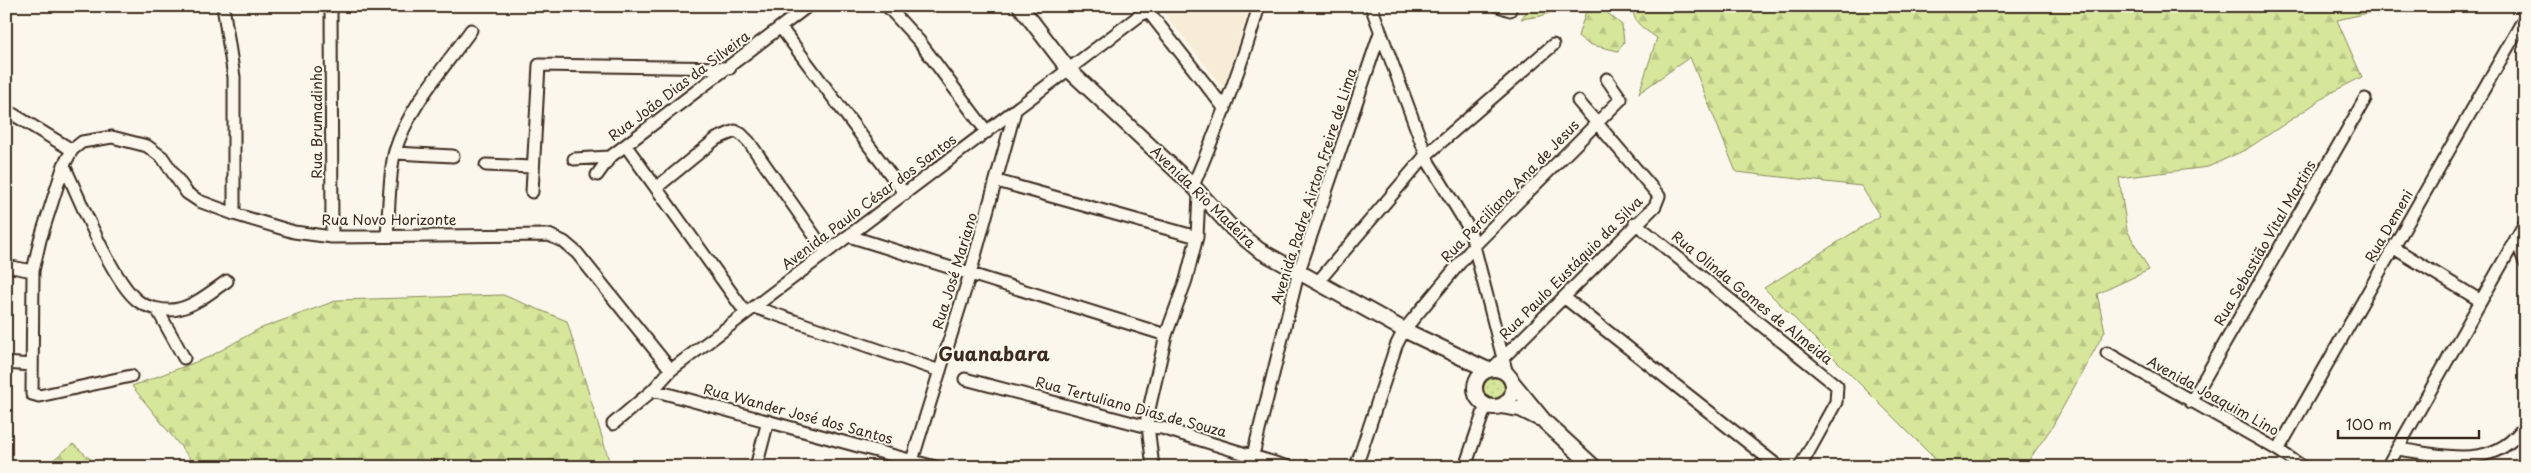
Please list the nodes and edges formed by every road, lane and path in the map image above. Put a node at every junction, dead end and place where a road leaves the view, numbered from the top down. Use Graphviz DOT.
graph roads {
  1 [pos="223,6"];
  2 [pos="808,6"];
  3 [pos="887,6"];
  4 [pos="1020,6"];
  5 [pos="1259,6"];
  6 [pos="1371,6"];
  7 [pos="1498,6"];
  8 [pos="334,7"];
  9 [pos="1146,8"];
  10 [pos="1510,10"];
  11 [pos="2525,17"];
  12 [pos="781,28"];
  13 [pos="471,30"];
  14 [pos="1380,33"];
  15 [pos="1553,45"];
  16 [pos="730,68"];
  17 [pos="1069,70"];
  18 [pos="1606,79"];
  19 [pos="2365,99"];
  20 [pos="1578,101"];
  21 [pos="1225,108"];
  22 [pos="6,110"];
  23 [pos="1015,110"];
  24 [pos="1597,123"];
  25 [pos="987,132"];
  26 [pos="626,146"];
  27 [pos="72,150"];
  28 [pos="395,153"];
  29 [pos="453,156"];
  30 [pos="1425,156"];
  31 [pos="610,157"];
  32 [pos="574,159"];
  33 [pos="64,165"];
  34 [pos="486,165"];
  35 [pos="534,167"];
  36 [pos="597,175"];
  37 [pos="997,180"];
  38 [pos="656,188"];
  39 [pos="1196,190"];
  40 [pos="532,192"];
  41 [pos="905,194"];
  42 [pos="234,214"];
  43 [pos="2525,222"];
  44 [pos="1635,223"];
  45 [pos="387,236"];
  46 [pos="850,236"];
  47 [pos="332,237"];
  48 [pos="1197,237"];
  49 [pos="2520,238"];
  50 [pos="1474,246"];
  51 [pos="2394,248"];
  52 [pos="826,252"];
  53 [pos="2525,263"];
  54 [pos="6,266"];
  55 [pos="33,271"];
  56 [pos="970,274"];
  57 [pos="1298,274"];
  58 [pos="227,280"];
  59 [pos="1317,283"];
  60 [pos="1565,298"];
  61 [pos="2481,301"];
  62 [pos="157,309"];
  63 [pos="750,310"];
  64 [pos="1404,330"];
  65 [pos="1166,335"];
  66 [pos="1450,353"];
  67 [pos="2107,353"];
  68 [pos="184,358"];
  69 [pos="6,363"];
  70 [pos="31,365"];
  71 [pos="1494,366"];
  72 [pos="671,370"];
  73 [pos="940,371"];
  74 [pos="132,376"];
  75 [pos="1510,378"];
  76 [pos="965,379"];
  77 [pos="1475,386"];
  78 [pos="653,390"];
  79 [pos="2191,402"];
  80 [pos="1486,405"];
  81 [pos="1502,406"];
  82 [pos="768,421"];
  83 [pos="1545,422"];
  84 [pos="613,424"];
  85 [pos="2525,425"];
  86 [pos="1148,428"];
  87 [pos="2397,449"];
  88 [pos="2278,450"];
  89 [pos="1253,454"];
  90 [pos="911,463"];
  91 [pos="756,467"];
  92 [pos="935,467"];
  93 [pos="1153,467"];
  94 [pos="1250,467"];
  95 [pos="1288,467"];
  96 [pos="1356,467"];
  97 [pos="1465,467"];
  98 [pos="1594,467"];
  99 [pos="1779,467"];
  100 [pos="1800,467"];
  101 [pos="2303,467"];
  102 [pos="2387,467"];
  1 -- 42 [label="street"];
  2 -- 12 [label="street, Rua João Dias da Silveira"];
  3 -- 25 [label="street"];
  4 -- 17 [label="main road, Avenida Rio Madeira"];
  5 -- 21 [label="street"];
  6 -- 14 [label="street"];
  7 -- 10 [label="street"];
  8 -- 47 [label="street, Rua Brumadinho"];
  9 -- 17 [label="street, Avenida Paulo César dos Santos"];
  9 -- 21 [label="street"];
  11 -- 51 [label="street, Rua Demeni"];
  12 -- 16 [label="street, Rua João Dias da Silveira"];
  12 -- 41 [label="street"];
  13 -- 28 [label="street"];
  14 -- 30 [label="street"];
  14 -- 57 [label="street, Avenida Padre Airton Freire de Lima"];
  15 -- 30 [label="street"];
  16 -- 26 [label="street, Rua João Dias da Silveira"];
  16 -- 35 [label="street"];
  17 -- 23 [label="street, Avenida Paulo César dos Santos"];
  17 -- 39 [label="main road, Avenida Rio Madeira"];
  18 -- 24 [label="street, Rua Perciliana Ana de Jesus"];
  19 -- 79 [label="street, Rua Sebastião Vital Martins"];
  20 -- 24 [label="street"];
  21 -- 39 [label="street"];
  22 -- 27 [label="street"];
  23 -- 25 [label="street, Avenida Paulo César dos Santos"];
  23 -- 37 [label="street, Rua José Mariano"];
  24 -- 44 [label="street, Rua Paulo Eustáquio da Silva"];
  24 -- 50 [label="street, Rua Perciliana Ana de Jesus"];
  25 -- 41 [label="street, Avenida Paulo César dos Santos"];
  26 -- 31 [label="street, Rua João Dias da Silveira"];
  26 -- 38 [label="street"];
  27 -- 33 [label="street"];
  27 -- 42 [label="street, Rua Novo Horizonte"];
  28 -- 29 [label="street"];
  28 -- 45 [label="street"];
  30 -- 50 [label="street"];
  30 -- 59 [label="street"];
  31 -- 32 [label="street"];
  31 -- 36 [label="street, Rua João Dias da Silveira"];
  33 -- 55 [label="street"];
  33 -- 62 [label="street"];
  34 -- 35 [label="street"];
  35 -- 40 [label="street"];
  37 -- 48 [label="street"];
  37 -- 56 [label="street, Rua José Mariano"];
  38 -- 52 [label="street"];
  38 -- 63 [label="street"];
  39 -- 48 [label="street"];
  39 -- 57 [label="main road, Avenida Rio Madeira"];
  41 -- 46 [label="street, Avenida Paulo César dos Santos"];
  42 -- 47 [label="street, Rua Novo Horizonte"];
  43 -- 49 [label="street"];
  44 -- 60 [label="street, Rua Paulo Eustáquio da Silva"];
  44 -- 100 [label="street, Rua Olinda Gomes de Almeida"];
  45 -- 47 [label="street, Rua Novo Horizonte"];
  45 -- 72 [label="street, Rua Novo Horizonte"];
  46 -- 52 [label="street, Avenida Paulo César dos Santos"];
  46 -- 56 [label="street"];
  48 -- 65 [label="street"];
  49 -- 53 [label="street"];
  49 -- 61 [label="street"];
  50 -- 64 [label="street, Rua Perciliana Ana de Jesus"];
  50 -- 71 [label="street"];
  51 -- 61 [label="street"];
  51 -- 88 [label="street, Rua Demeni"];
  52 -- 63 [label="street, Avenida Paulo César dos Santos"];
  54 -- 55 [label="street"];
  55 -- 70 [label="street"];
  56 -- 65 [label="street"];
  56 -- 73 [label="street, Rua José Mariano"];
  57 -- 59 [label="main road, Avenida Rio Madeira"];
  57 -- 89 [label="street, Avenida Padre Airton Freire de Lima"];
  58 -- 62 [label="street"];
  59 -- 64 [label="main road, Avenida Rio Madeira"];
  60 -- 71 [label="street, Rua Paulo Eustáquio da Silva"];
  60 -- 99 [label="street"];
  61 -- 87 [label="street"];
  62 -- 68 [label="street"];
  63 -- 72 [label="street, Avenida Paulo César dos Santos"];
  63 -- 73 [label="street"];
  64 -- 66 [label="main road, Avenida Rio Madeira"];
  64 -- 96 [label="street, Rua Perciliana Ana de Jesus"];
  65 -- 86 [label="street"];
  66 -- 71 [label="main road, Avenida Rio Madeira"];
  66 -- 77 [label="main road, Avenida Rio Madeira"];
  67 -- 79 [label="street, Avenida Joaquim Lino"];
  69 -- 70 [label="street"];
  70 -- 74 [label="street"];
  71 -- 75 [label="main road"];
  71 -- 77 [label="main road"];
  72 -- 78 [label="street, Avenida Paulo César dos Santos"];
  73 -- 90 [label="street, Rua José Mariano"];
  75 -- 81 [label="main road"];
  75 -- 83 [label="main road"];
  76 -- 86 [label="street, Rua Tertuliano Dias de Souza"];
  77 -- 80 [label="main road"];
  78 -- 82 [label="street, Rua Wander José dos Santos"];
  78 -- 84 [label="street, Avenida Paulo César dos Santos"];
  79 -- 88 [label="street, Avenida Joaquim Lino"];
  80 -- 81 [label="main road"];
  80 -- 97 [label="street"];
  81 -- 83 [label="main road"];
  82 -- 90 [label="street, Rua Wander José dos Santos"];
  82 -- 91 [label="street"];
  83 -- 98 [label="main road"];
  85 -- 87 [label="street"];
  86 -- 89 [label="street, Rua Tertuliano Dias de Souza"];
  86 -- 93 [label="street"];
  87 -- 102 [label="street"];
  88 -- 101 [label="street, Avenida Joaquim Lino"];
  89 -- 94 [label="street, Avenida Padre Airton Freire de Lima"];
  89 -- 95 [label="street, Rua Tertuliano Dias de Souza"];
  90 -- 92 [label="street, Rua Wander José dos Santos"];
}
